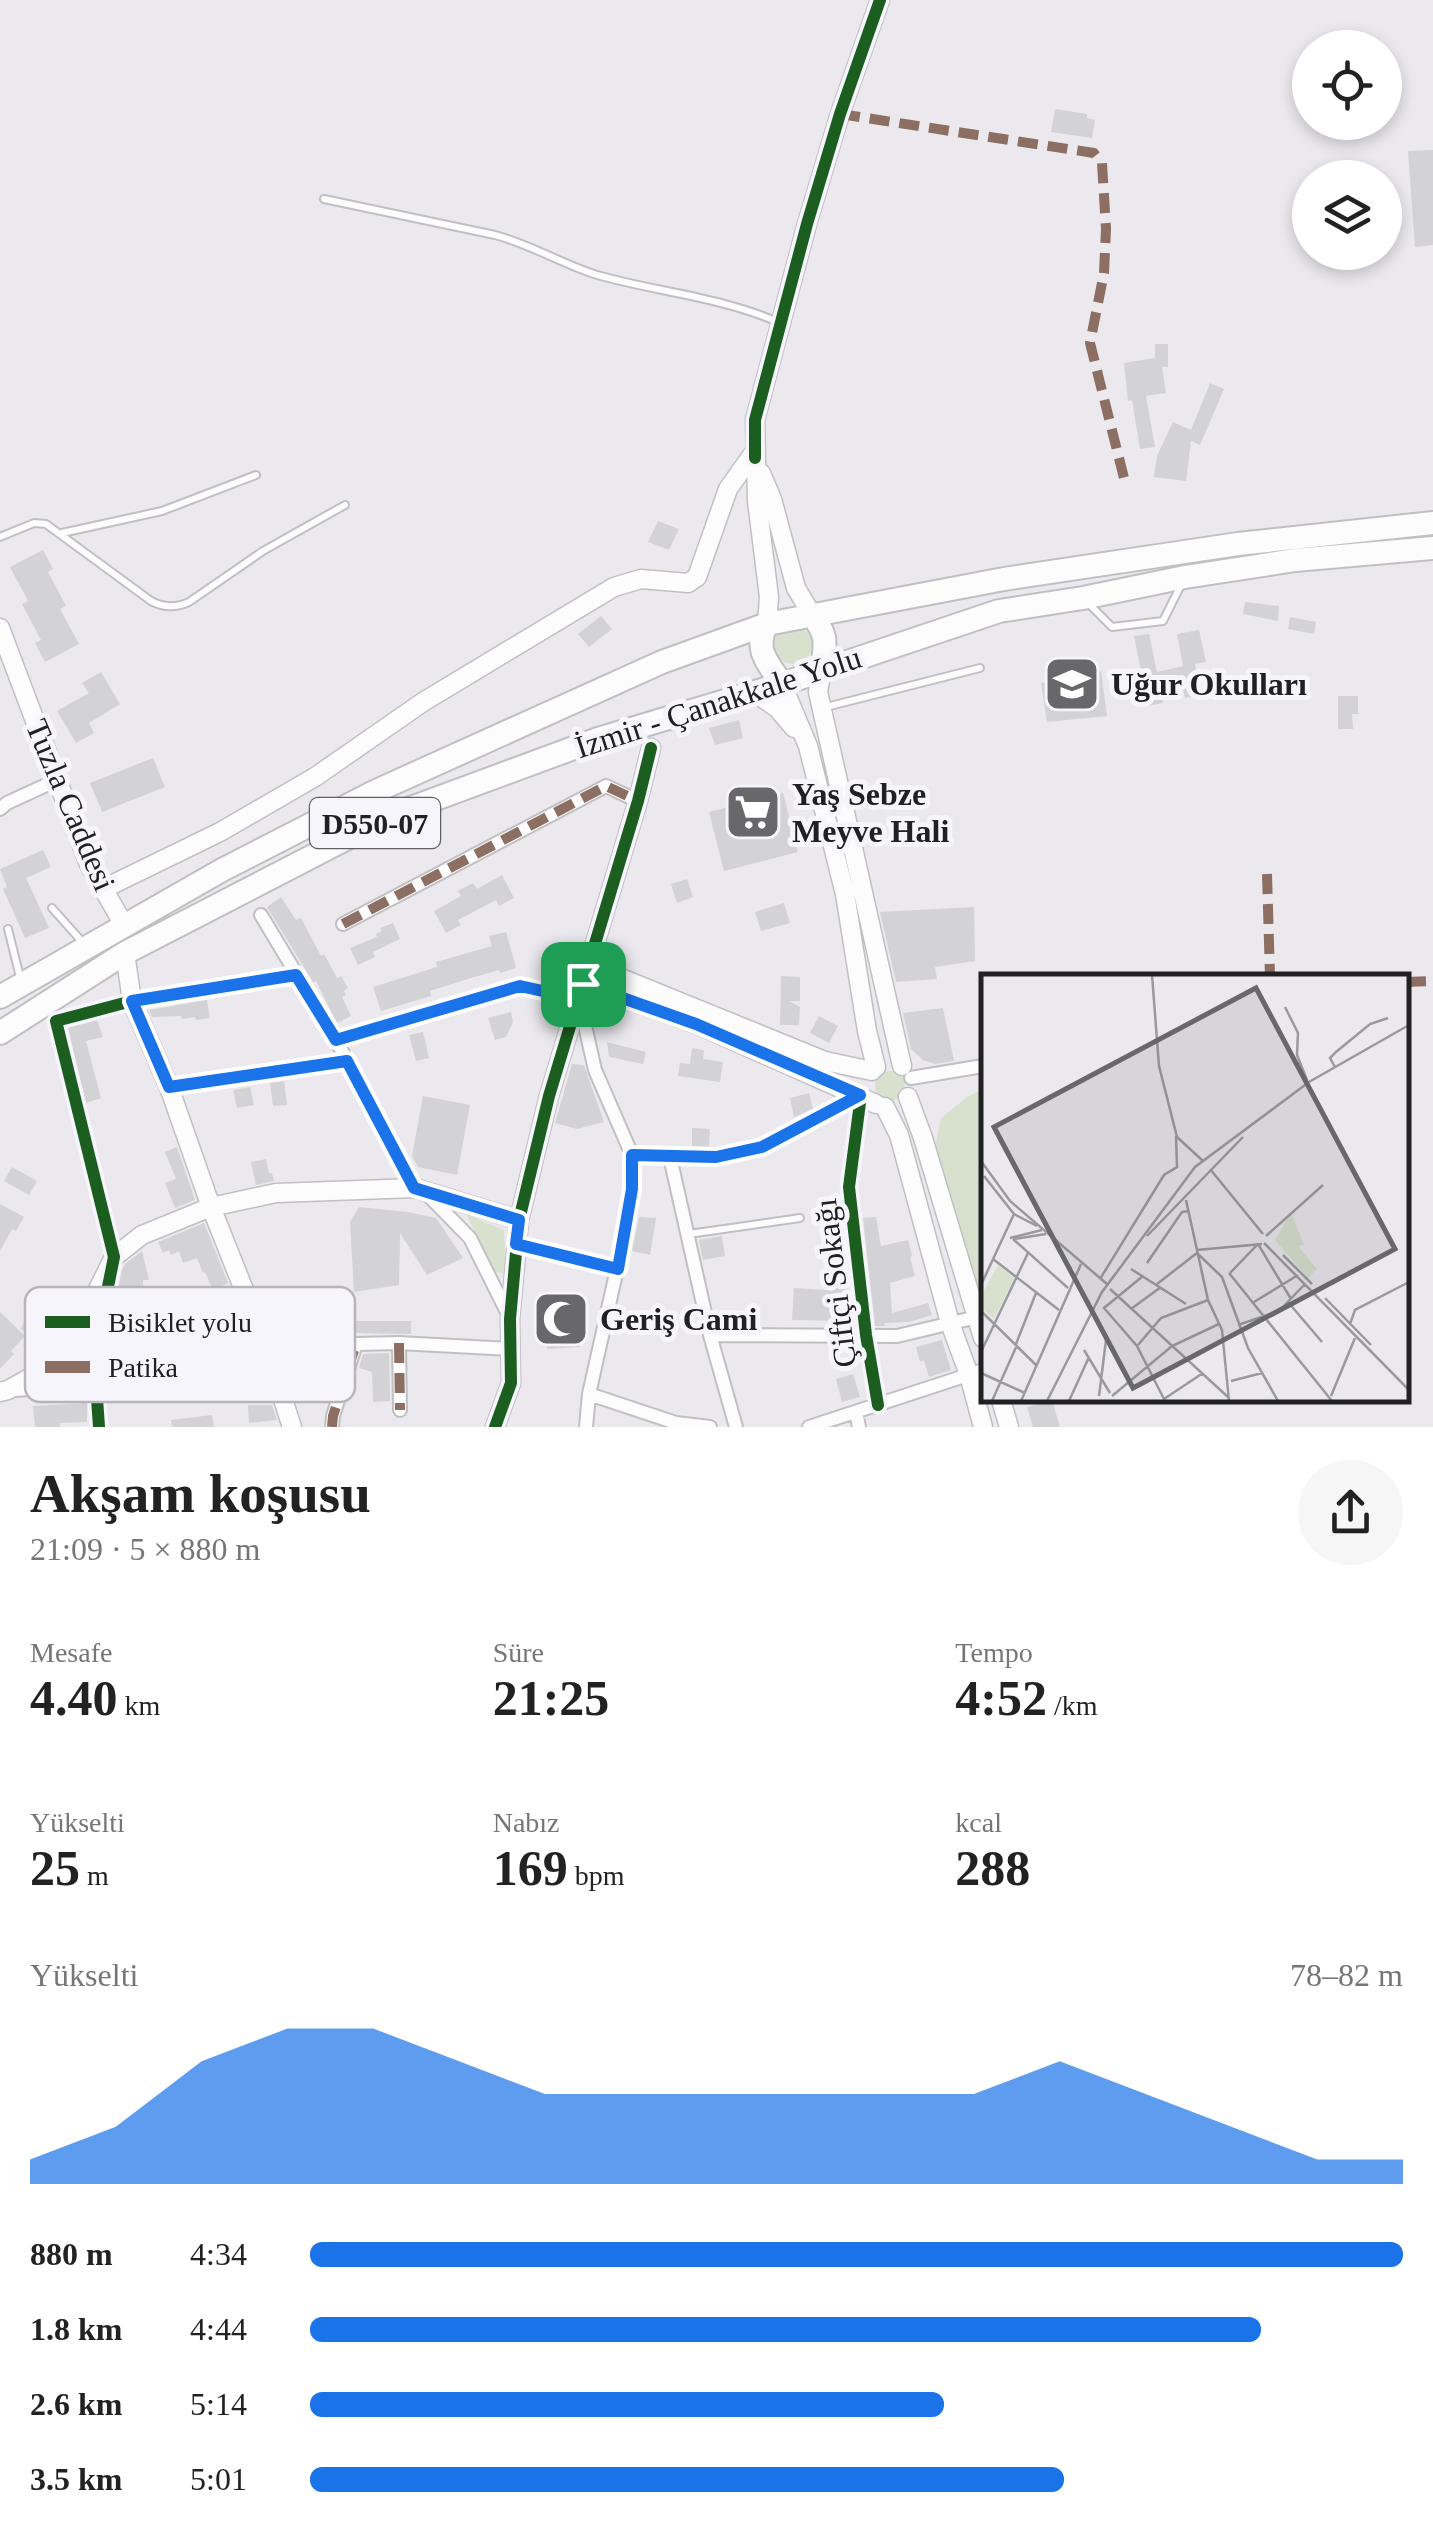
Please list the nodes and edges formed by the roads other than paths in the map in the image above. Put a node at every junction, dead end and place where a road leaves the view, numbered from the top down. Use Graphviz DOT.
graph roads {
  1 [pos="880,0"];
  2 [pos="324,199"];
  3 [pos="781,323"];
  4 [pos="755,455"];
  5 [pos="256,475"];
  6 [pos="726,494"];
  7 [pos="757,502"];
  8 [pos="345,505"];
  9 [pos="1433,522"];
  10 [pos="62,533"];
  11 [pos="0,537"];
  12 [pos="1433,548"];
  13 [pos="1186,577"];
  14 [pos="1084,598"];
  15 [pos="812,616"];
  16 [pos="767,624"];
  17 [pos="0,628"];
  18 [pos="980,668"];
  19 [pos="822,670"];
  20 [pos="782,684"];
  21 [pos="754,692"];
  22 [pos="822,708"];
  23 [pos="808,746"];
  24 [pos="651,748"];
  25 [pos="57,780"];
  26 [pos="638,801"];
  27 [pos="0,809"];
  28 [pos="103,889"];
  29 [pos="52,908"];
  30 [pos="261,914"];
  31 [pos="343,924"];
  32 [pos="124,925"];
  33 [pos="8,928"];
  34 [pos="86,946"];
  35 [pos="124,953"];
  36 [pos="296,975"];
  37 [pos="584,982"];
  38 [pos="21,984"];
  39 [pos="0,996"];
  40 [pos="132,1001"];
  41 [pos="867,1031"];
  42 [pos="0,1033"];
  43 [pos="336,1040"];
  44 [pos="347,1061"];
  45 [pos="840,1063"];
  46 [pos="981,1066"];
  47 [pos="874,1069"];
  48 [pos="906,1072"];
  49 [pos="169,1087"];
  50 [pos="908,1098"];
  51 [pos="874,1102"];
  52 [pos="632,1155"];
  53 [pos="670,1157"];
  54 [pos="420,1190"];
  55 [pos="211,1207"];
  56 [pos="800,1218"];
  57 [pos="519,1220"];
  58 [pos="688,1234"];
  59 [pos="516,1244"];
  60 [pos="114,1256"];
  61 [pos="618,1269"];
  62 [pos="99,1287"];
  63 [pos="107,1287"];
  64 [pos="243,1287"];
  65 [pos="977,1317"];
  66 [pos="510,1318"];
  67 [pos="950,1323"];
  68 [pos="981,1331"];
  69 [pos="710,1335"];
  70 [pos="866,1336"];
  71 [pos="399,1343"];
  72 [pos="356,1344"];
  73 [pos="355,1347"];
  74 [pos="511,1349"];
  75 [pos="976,1373"];
  76 [pos="589,1394"];
  77 [pos="97,1402"];
  78 [pos="284,1402"];
  79 [pos="338,1402"];
  80 [pos="1002,1402"];
  81 [pos="878,1405"];
  82 [pos="400,1410"];
  83 [pos="856,1412"];
  84 [pos="99,1427"];
  85 [pos="292,1427"];
  86 [pos="332,1427"];
  87 [pos="496,1427"];
  88 [pos="586,1427"];
  89 [pos="710,1427"];
  90 [pos="736,1427"];
  91 [pos="808,1427"];
  92 [pos="860,1427"];
  93 [pos="983,1427"];
  94 [pos="1009,1427"];
  1 -- 3 [label="main road"];
  2 -- 3 [label="lane"];
  3 -- 4 [label="main road"];
  4 -- 6 [label="main road"];
  4 -- 7 [label="main road"];
  4 -- 15 [label="main road"];
  5 -- 10 [label="lane"];
  6 -- 7 [label="main road"];
  6 -- 28 [label="main road"];
  7 -- 16 [label="main road"];
  8 -- 10 [label="lane"];
  9 -- 15 [label="highway, İzmir - Çanakkale Yolu"];
  10 -- 11 [label="lane"];
  12 -- 13 [label="highway, İzmir - Çanakkale Yolu"];
  13 -- 14 [label="highway, İzmir - Çanakkale Yolu"];
  13 -- 14 [label="lane"];
  14 -- 19 [label="highway, İzmir - Çanakkale Yolu"];
  15 -- 16 [label="highway, İzmir - Çanakkale Yolu"];
  15 -- 19 [label="highway"];
  16 -- 20 [label="highway"];
  16 -- 32 [label="highway, İzmir - Çanakkale Yolu / D550-07"];
  17 -- 25 [label="main road, Tuzla Caddesi"];
  18 -- 22 [label="lane"];
  19 -- 20 [label="highway, İzmir - Çanakkale Yolu"];
  19 -- 22 [label="main road"];
  20 -- 21 [label="highway, İzmir - Çanakkale Yolu / D550-07"];
  20 -- 23 [label="main road"];
  21 -- 23 [label="main road"];
  21 -- 35 [label="highway, İzmir - Çanakkale Yolu / D550-07"];
  22 -- 48 [label="main road"];
  23 -- 41 [label="main road"];
  24 -- 26 [label="main road"];
  25 -- 27 [label="street"];
  25 -- 28 [label="main road, Tuzla Caddesi"];
  26 -- 31 [label="street"];
  26 -- 37 [label="main road"];
  28 -- 32 [label="main road, Tuzla Caddesi"];
  29 -- 34 [label="lane"];
  30 -- 36 [label="street"];
  32 -- 34 [label="highway, İzmir - Çanakkale Yolu / D550-07"];
  33 -- 38 [label="lane"];
  34 -- 38 [label="highway, İzmir - Çanakkale Yolu / D550-07"];
  35 -- 40 [label="main road"];
  35 -- 42 [label="highway, İzmir - Çanakkale Yolu / D550-07"];
  36 -- 40 [label="street"];
  36 -- 43 [label="street"];
  37 -- 43 [label="street"];
  37 -- 45 [label="main road"];
  37 -- 51 [label="main road"];
  37 -- 52 [label="street"];
  37 -- 57 [label="main road"];
  38 -- 39 [label="highway, İzmir - Çanakkale Yolu / D550-07"];
  40 -- 49 [label="main road"];
  40 -- 60 [label="street"];
  41 -- 45 [label="main road"];
  41 -- 47 [label="main road"];
  43 -- 44 [label="street"];
  44 -- 49 [label="street"];
  44 -- 54 [label="street"];
  45 -- 47 [label="main road"];
  46 -- 48 [label="street"];
  47 -- 48 [label="main road"];
  47 -- 51 [label="main road"];
  48 -- 50 [label="main road"];
  49 -- 55 [label="main road"];
  50 -- 51 [label="main road"];
  50 -- 65 [label="main road"];
  51 -- 53 [label="street"];
  51 -- 67 [label="main road"];
  51 -- 70 [label="street, Çiftçi Sokağı"];
  52 -- 53 [label="street"];
  52 -- 61 [label="street"];
  53 -- 58 [label="street"];
  54 -- 55 [label="main road"];
  54 -- 57 [label="main road"];
  54 -- 66 [label="street"];
  55 -- 60 [label="main road"];
  55 -- 64 [label="main road"];
  56 -- 58 [label="lane"];
  57 -- 59 [label="main road"];
  58 -- 69 [label="street"];
  59 -- 61 [label="street"];
  59 -- 66 [label="main road"];
  60 -- 62 [label="main road"];
  60 -- 63 [label="street"];
  61 -- 76 [label="street"];
  65 -- 67 [label="street"];
  65 -- 68 [label="main road"];
  66 -- 74 [label="main road"];
  67 -- 70 [label="street"];
  67 -- 75 [label="main road"];
  69 -- 70 [label="street"];
  69 -- 90 [label="street"];
  70 -- 81 [label="street, Çiftçi Sokağı"];
  71 -- 72 [label="street"];
  71 -- 74 [label="street"];
  71 -- 82 [label="street"];
  72 -- 73 [label="street"];
  74 -- 87 [label="main road"];
  75 -- 81 [label="street"];
  75 -- 93 [label="main road"];
  76 -- 88 [label="street"];
  76 -- 89 [label="street"];
  77 -- 84 [label="street"];
  78 -- 85 [label="main road"];
  79 -- 86 [label="street"];
  80 -- 94 [label="main road"];
  81 -- 83 [label="street"];
  83 -- 91 [label="street"];
  83 -- 92 [label="street"];
}
